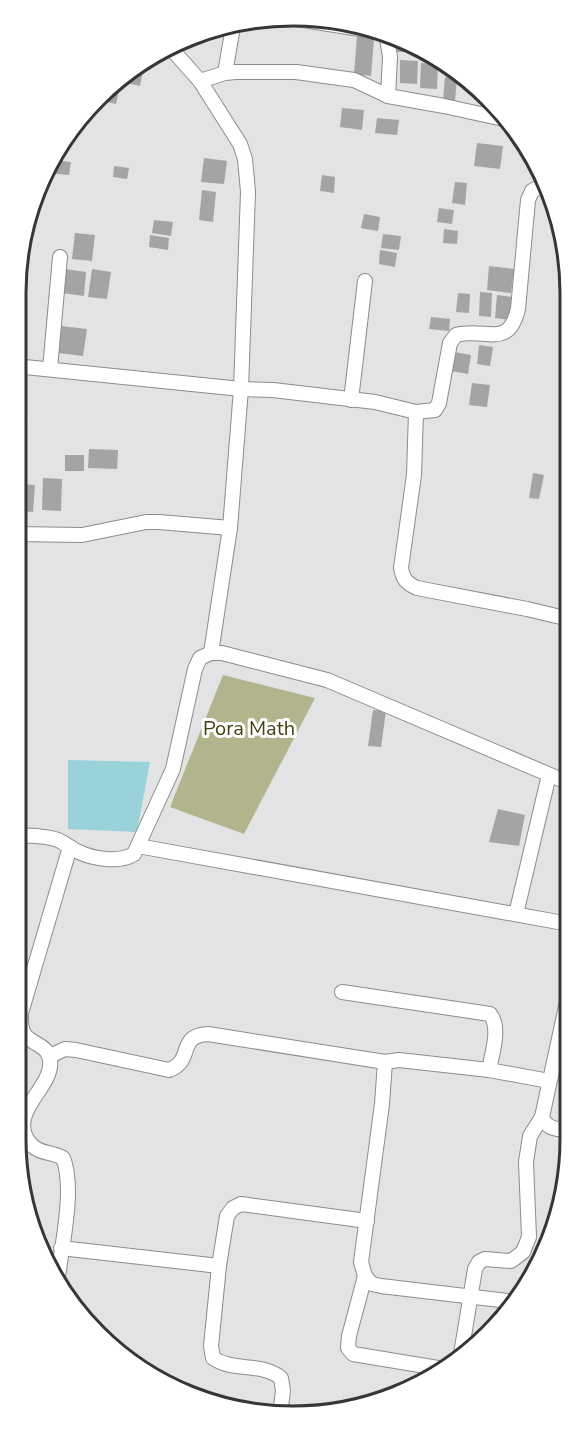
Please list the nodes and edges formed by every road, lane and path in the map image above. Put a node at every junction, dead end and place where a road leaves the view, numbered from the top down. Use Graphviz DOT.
graph roads {
  1 [pos="231,33"];
  2 [pos="388,43"];
  3 [pos="175,53"];
  4 [pos="225,74"];
  5 [pos="200,81"];
  6 [pos="388,96"];
  7 [pos="494,117"];
  8 [pos="538,187"];
  9 [pos="60,257"];
  10 [pos="364,281"];
  11 [pos="26,367"];
  12 [pos="50,369"];
  13 [pos="241,389"];
  14 [pos="351,400"];
  15 [pos="416,412"];
  16 [pos="230,528"];
  17 [pos="26,534"];
  18 [pos="560,617"];
  19 [pos="211,653"];
  20 [pos="549,775"];
  21 [pos="560,779"];
  22 [pos="26,836"];
  23 [pos="138,846"];
  24 [pos="70,847"];
  25 [pos="516,914"];
  26 [pos="560,922"];
  27 [pos="342,992"];
  28 [pos="26,996"];
  29 [pos="26,1036"];
  30 [pos="560,1048"];
  31 [pos="50,1056"];
  32 [pos="385,1062"];
  33 [pos="489,1070"];
  34 [pos="549,1081"];
  35 [pos="26,1112"];
  36 [pos="542,1117"];
  37 [pos="560,1129"];
  38 [pos="26,1137"];
  39 [pos="367,1221"];
  40 [pos="62,1248"];
  41 [pos="219,1266"];
  42 [pos="58,1268"];
  43 [pos="365,1276"];
  44 [pos="471,1295"];
  45 [pos="505,1300"];
  46 [pos="463,1345"];
  47 [pos="432,1367"];
  48 [pos="281,1406"];
  1 -- 4 [label="street"];
  2 -- 6 [label="street"];
  3 -- 5 [label="street"];
  4 -- 5 [label="street"];
  4 -- 6 [label="street"];
  5 -- 13 [label="street"];
  6 -- 7 [label="street"];
  8 -- 15 [label="street"];
  9 -- 12 [label="street"];
  10 -- 14 [label="street"];
  11 -- 12 [label="street"];
  12 -- 13 [label="street"];
  13 -- 14 [label="street"];
  13 -- 16 [label="street"];
  14 -- 15 [label="street"];
  15 -- 18 [label="street"];
  16 -- 17 [label="street"];
  16 -- 19 [label="street"];
  19 -- 20 [label="street"];
  19 -- 23 [label="street"];
  20 -- 21 [label="street"];
  20 -- 25 [label="street"];
  22 -- 24 [label="street"];
  23 -- 24 [label="street"];
  23 -- 25 [label="street"];
  24 -- 28 [label="street"];
  25 -- 26 [label="street"];
  27 -- 33 [label="street"];
  29 -- 31 [label="street"];
  30 -- 34 [label="street"];
  31 -- 32 [label="street"];
  31 -- 35 [label="street"];
  32 -- 33 [label="street"];
  32 -- 39 [label="street"];
  33 -- 34 [label="street"];
  34 -- 36 [label="street"];
  36 -- 37 [label="street"];
  36 -- 44 [label="street"];
  38 -- 40 [label="street"];
  39 -- 41 [label="street"];
  39 -- 43 [label="street"];
  40 -- 41 [label="street"];
  40 -- 42 [label="street"];
  41 -- 48 [label="street"];
  43 -- 44 [label="street"];
  43 -- 47 [label="street"];
  44 -- 45 [label="street"];
  44 -- 46 [label="street"];
}
